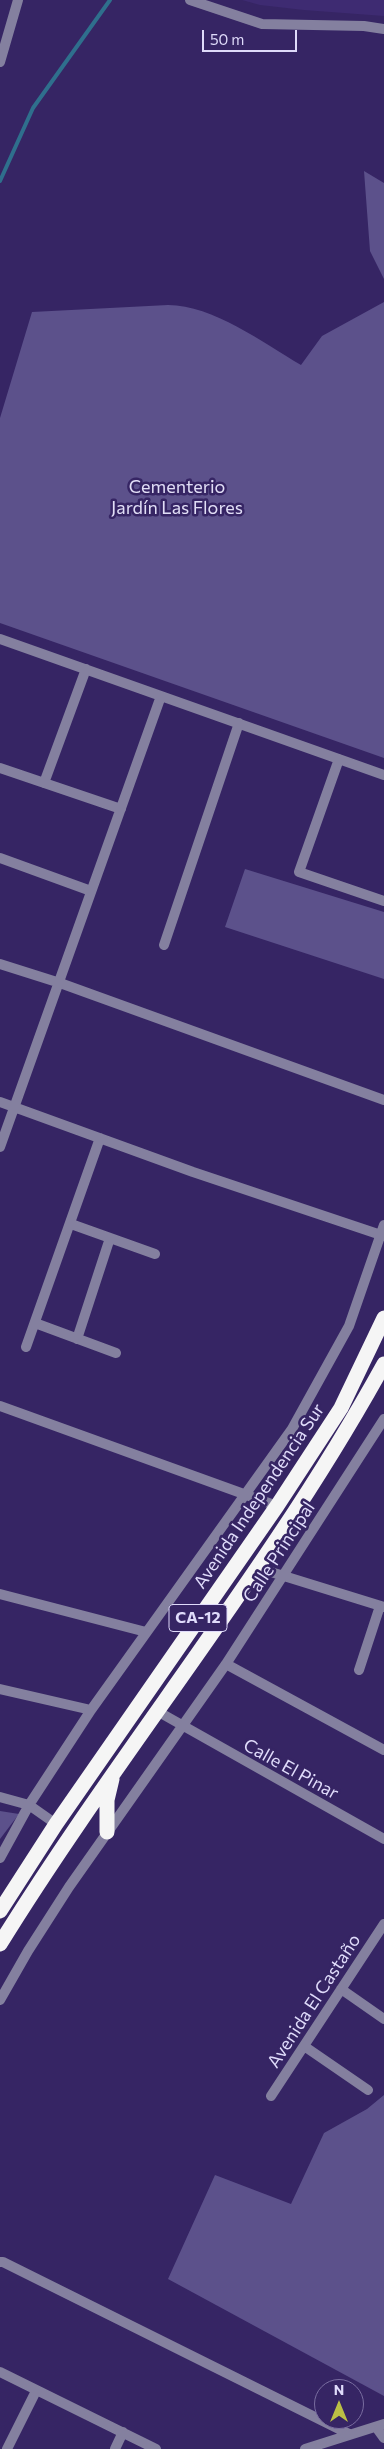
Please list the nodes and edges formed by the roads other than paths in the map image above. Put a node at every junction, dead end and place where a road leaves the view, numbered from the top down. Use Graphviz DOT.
graph roads {
  1 [pos="18,0"];
  2 [pos="190,0"];
  3 [pos="384,30"];
  4 [pos="0,62"];
  5 [pos="0,639"];
  6 [pos="86,669"];
  7 [pos="161,696"];
  8 [pos="239,723"];
  9 [pos="339,759"];
  10 [pos="0,768"];
  11 [pos="384,775"];
  12 [pos="44,783"];
  13 [pos="120,809"];
  14 [pos="0,858"];
  15 [pos="91,891"];
  16 [pos="384,901"];
  17 [pos="164,945"];
  18 [pos="0,964"];
  19 [pos="60,983"];
  20 [pos="384,1100"];
  21 [pos="0,1102"];
  22 [pos="14,1106"];
  23 [pos="100,1138"];
  24 [pos="0,1148"];
  25 [pos="71,1224"];
  26 [pos="383,1232"];
  27 [pos="110,1238"];
  28 [pos="155,1254"];
  29 [pos="384,1318"];
  30 [pos="35,1323"];
  31 [pos="77,1339"];
  32 [pos="26,1347"];
  33 [pos="116,1353"];
  34 [pos="384,1364"];
  35 [pos="0,1406"];
  36 [pos="384,1419"];
  37 [pos="244,1493"];
  38 [pos="276,1506"];
  39 [pos="258,1568"];
  40 [pos="284,1576"];
  41 [pos="0,1594"];
  42 [pos="382,1606"];
  43 [pos="146,1632"];
  44 [pos="226,1664"];
  45 [pos="359,1670"];
  46 [pos="0,1689"];
  47 [pos="91,1710"];
  48 [pos="157,1711"];
  49 [pos="182,1727"];
  50 [pos="384,1750"];
  51 [pos="114,1771"];
  52 [pos="0,1797"];
  53 [pos="29,1805"];
  54 [pos="56,1824"];
  55 [pos="107,1832"];
  56 [pos="384,1839"];
  57 [pos="0,1858"];
  58 [pos="6,1891"];
  59 [pos="0,1912"];
  60 [pos="383,1928"];
  61 [pos="0,1944"];
  62 [pos="341,1990"];
  63 [pos="0,2000"];
  64 [pos="384,2019"];
  65 [pos="304,2046"];
  66 [pos="368,2090"];
  67 [pos="271,2096"];
  68 [pos="0,2262"];
  69 [pos="0,2372"];
  70 [pos="36,2391"];
  71 [pos="380,2426"];
  72 [pos="123,2432"];
  73 [pos="349,2434"];
  74 [pos="384,2438"];
  75 [pos="7,2449"];
  76 [pos="115,2449"];
  77 [pos="156,2449"];
  78 [pos="305,2449"];
  1 -- 4 [label="street"];
  2 -- 3 [label="street"];
  5 -- 6 [label="street"];
  6 -- 7 [label="street"];
  6 -- 12 [label="street"];
  7 -- 8 [label="street"];
  7 -- 13 [label="street"];
  8 -- 9 [label="street"];
  8 -- 17 [label="street"];
  9 -- 11 [label="street"];
  9 -- 16 [label="street"];
  10 -- 12 [label="street"];
  12 -- 13 [label="street"];
  13 -- 15 [label="street"];
  14 -- 15 [label="street"];
  15 -- 19 [label="street"];
  18 -- 19 [label="street"];
  19 -- 20 [label="street"];
  19 -- 22 [label="street"];
  21 -- 22 [label="street"];
  22 -- 23 [label="street"];
  22 -- 24 [label="street"];
  23 -- 25 [label="street"];
  23 -- 26 [label="street"];
  25 -- 27 [label="street"];
  25 -- 30 [label="street"];
  26 -- 37 [label="street"];
  27 -- 28 [label="street"];
  27 -- 31 [label="street"];
  29 -- 38 [label="highway, Avenida Independencia Sur / CA-12"];
  30 -- 31 [label="street"];
  30 -- 32 [label="street"];
  31 -- 33 [label="street"];
  34 -- 39 [label="highway, Avenida Independencia Sur / CA-12"];
  35 -- 37 [label="street"];
  36 -- 40 [label="street, Calle Principal"];
  37 -- 38 [label="street"];
  37 -- 43 [label="street"];
  38 -- 54 [label="highway, Avenida Independencia Sur / CA-12"];
  39 -- 40 [label="street, Calle Principal"];
  39 -- 48 [label="highway, Avenida Independencia Sur / CA-12"];
  40 -- 42 [label="street, Calle Principal"];
  40 -- 44 [label="street, Calle Principal"];
  41 -- 43 [label="street"];
  42 -- 45 [label="street"];
  43 -- 47 [label="street"];
  44 -- 49 [label="street, Calle Principal"];
  44 -- 50 [label="street"];
  46 -- 47 [label="street"];
  47 -- 53 [label="street"];
  48 -- 49 [label="street, Calle El Pinar"];
  48 -- 51 [label="highway, Avenida Independencia Sur / CA-12"];
  49 -- 55 [label="street, Calle Principal"];
  49 -- 56 [label="street, Calle El Pinar"];
  51 -- 55 [label="highway"];
  51 -- 61 [label="highway, Avenida Independencia Sur / CA-12"];
  52 -- 53 [label="street"];
  53 -- 54 [label="street"];
  53 -- 57 [label="street"];
  54 -- 58 [label="highway, Avenida Independencia Sur / CA-12"];
  55 -- 63 [label="street, Calle Principal"];
  58 -- 59 [label="highway, Avenida Independencia Sur / CA-12"];
  60 -- 62 [label="street, Avenida El Castaño"];
  62 -- 64 [label="street"];
  62 -- 65 [label="street, Avenida El Castaño"];
  65 -- 66 [label="street"];
  65 -- 67 [label="street, Avenida El Castaño"];
  68 -- 73 [label="street"];
  69 -- 70 [label="street"];
  70 -- 72 [label="street"];
  70 -- 75 [label="street"];
  71 -- 73 [label="street"];
  71 -- 74 [label="street"];
  72 -- 76 [label="street"];
  72 -- 77 [label="street"];
  73 -- 78 [label="street"];
}
